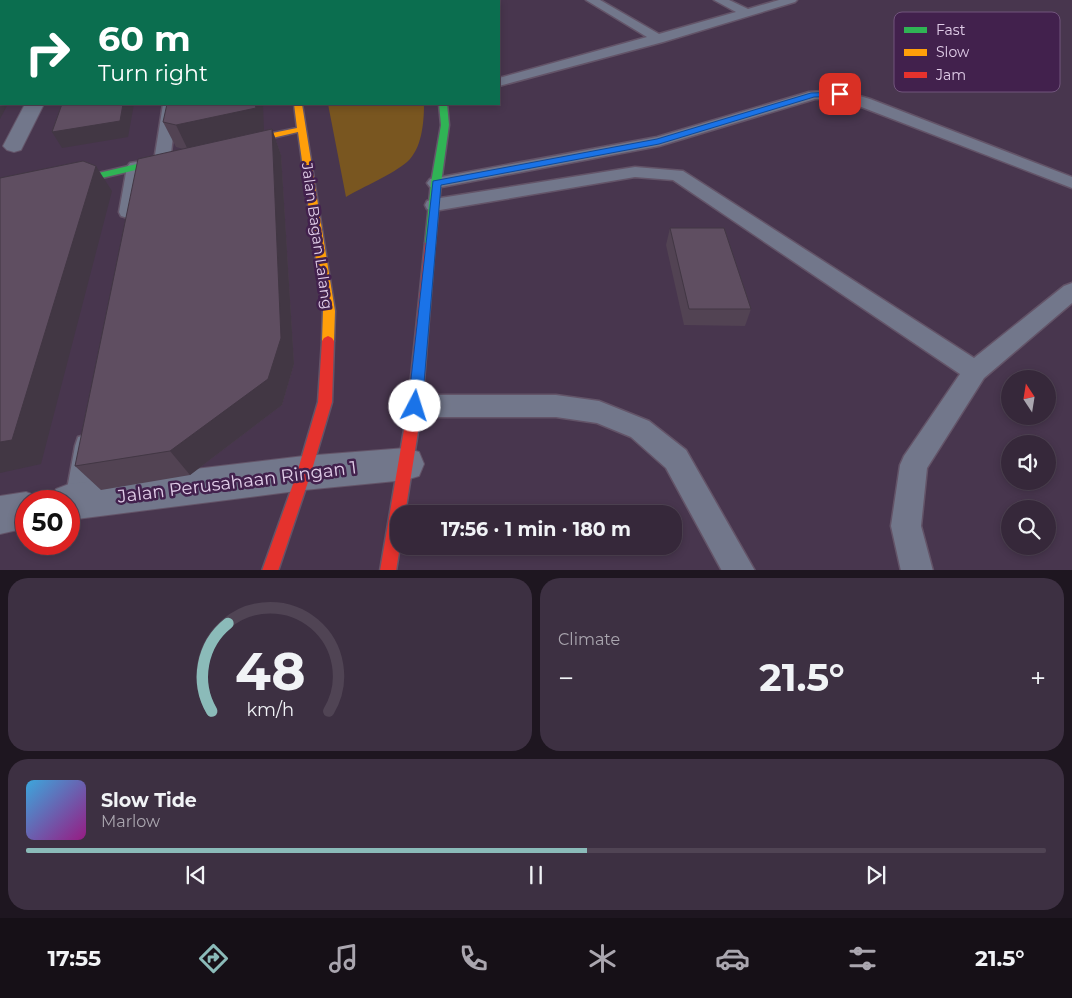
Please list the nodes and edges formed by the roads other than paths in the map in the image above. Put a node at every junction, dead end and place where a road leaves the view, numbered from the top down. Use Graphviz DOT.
graph roads {
  1 [pos="592,0"];
  2 [pos="720,0"];
  3 [pos="791,0"];
  4 [pos="747,13"];
  5 [pos="659,39"];
  6 [pos="500,82"];
  7 [pos="34,105"];
  8 [pos="170,105"];
  9 [pos="298,105"];
  10 [pos="443,105"];
  11 [pos="302,129"];
  12 [pos="14,146"];
  13 [pos="227,146"];
  14 [pos="180,156"];
  15 [pos="162,161"];
  16 [pos="136,168"];
  17 [pos="436,183"];
  18 [pos="1072,183"];
  19 [pos="0,199"];
  20 [pos="434,205"];
  21 [pos="124,236"];
  22 [pos="1072,291"];
  23 [pos="975,371"];
  24 [pos="415,406"];
  25 [pos="93,422"];
  26 [pos="406,464"];
  27 [pos="304,473"];
  28 [pos="77,490"];
  29 [pos="80,500"];
  30 [pos="15,512"];
  31 [pos="0,515"];
  32 [pos="270,570"];
  33 [pos="388,570"];
  34 [pos="739,570"];
  35 [pos="917,570"];
  1 -- 5 [label="lane"];
  2 -- 4 [label="lane"];
  3 -- 4 [label="lane"];
  4 -- 5 [label="lane"];
  5 -- 6 [label="lane"];
  7 -- 12 [label="street"];
  8 -- 15 [label="lane"];
  9 -- 11 [label="street, Jalan Bagan Lalang"];
  10 -- 17 [label="street"];
  11 -- 13 [label="street"];
  11 -- 27 [label="street, Jalan Bagan Lalang"];
  14 -- 15 [label="street"];
  15 -- 16 [label="street"];
  16 -- 19 [label="street"];
  16 -- 21 [label="lane"];
  17 -- 18 [label="lane"];
  17 -- 20 [label="street"];
  20 -- 23 [label="lane"];
  20 -- 24 [label="street"];
  22 -- 23 [label="lane"];
  23 -- 35 [label="lane"];
  24 -- 26 [label="street"];
  24 -- 34 [label="lane"];
  25 -- 28 [label="lane"];
  26 -- 27 [label="street, Jalan Perusahaan Ringan 1"];
  26 -- 33 [label="street"];
  27 -- 29 [label="street, Jalan Perusahaan Ringan 1"];
  27 -- 32 [label="street, Jalan Bagan Lalang"];
  30 -- 31 [label="street"];
}
